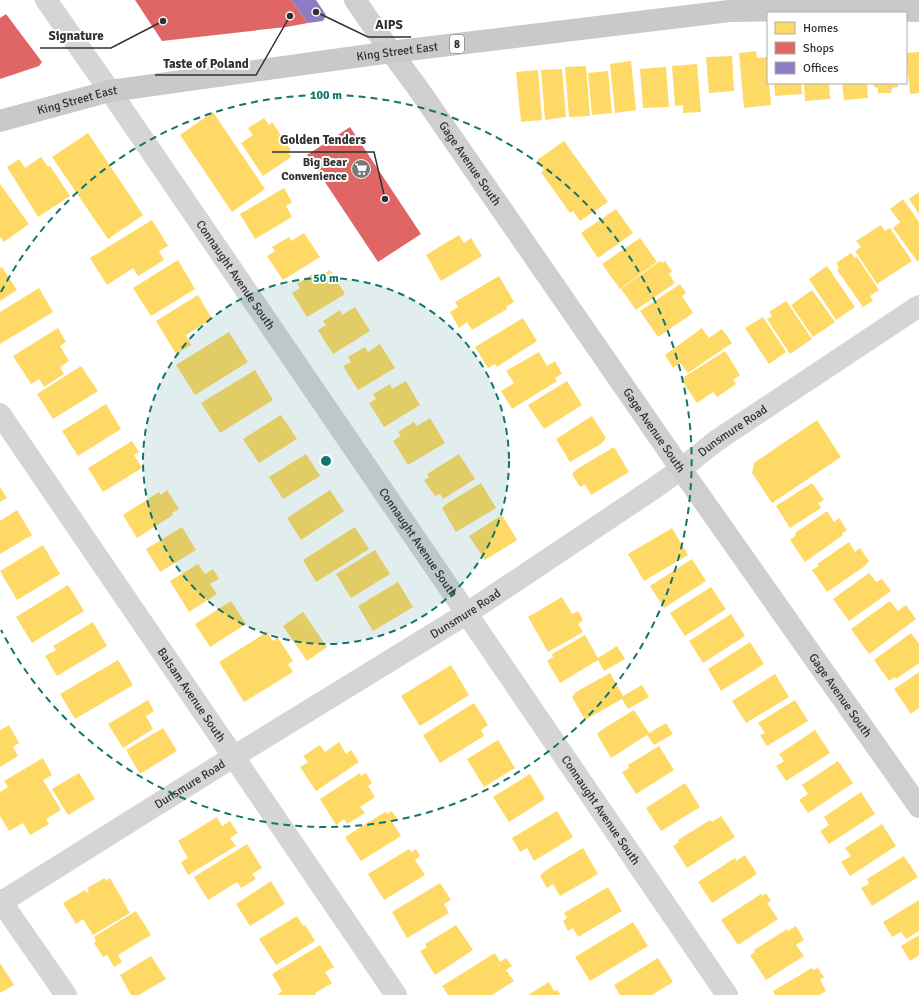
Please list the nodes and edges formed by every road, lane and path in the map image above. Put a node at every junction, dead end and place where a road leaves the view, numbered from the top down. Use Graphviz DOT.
graph roads {
  1 [pos="46,0"];
  2 [pos="355,0"];
  3 [pos="726,6"];
  4 [pos="919,11"];
  5 [pos="391,52"];
  6 [pos="110,91"];
  7 [pos="0,121"];
  8 [pos="919,306"];
  9 [pos="0,414"];
  10 [pos="681,468"];
  11 [pos="466,614"];
  12 [pos="233,757"];
  13 [pos="919,807"];
  14 [pos="0,902"];
  15 [pos="66,995"];
  16 [pos="396,995"];
  17 [pos="727,995"];
  1 -- 6 [label="street, Connaught Avenue South"];
  2 -- 5 [label="main road, Gage Avenue South"];
  3 -- 4 [label="main road, King Street East / 8"];
  3 -- 5 [label="main road, King Street East / 8"];
  5 -- 6 [label="main road, King Street East / 8"];
  5 -- 10 [label="main road, Gage Avenue South"];
  6 -- 7 [label="main road, King Street East / 8"];
  6 -- 11 [label="street, Connaught Avenue South"];
  8 -- 10 [label="street, Dunsmure Road"];
  9 -- 12 [label="street, Balsam Avenue South"];
  10 -- 11 [label="street, Dunsmure Road"];
  10 -- 13 [label="main road, Gage Avenue South"];
  11 -- 12 [label="street, Dunsmure Road"];
  11 -- 17 [label="street, Connaught Avenue South"];
  12 -- 14 [label="street, Dunsmure Road"];
  12 -- 16 [label="street, Balsam Avenue South"];
  14 -- 15 [label="street"];
}
